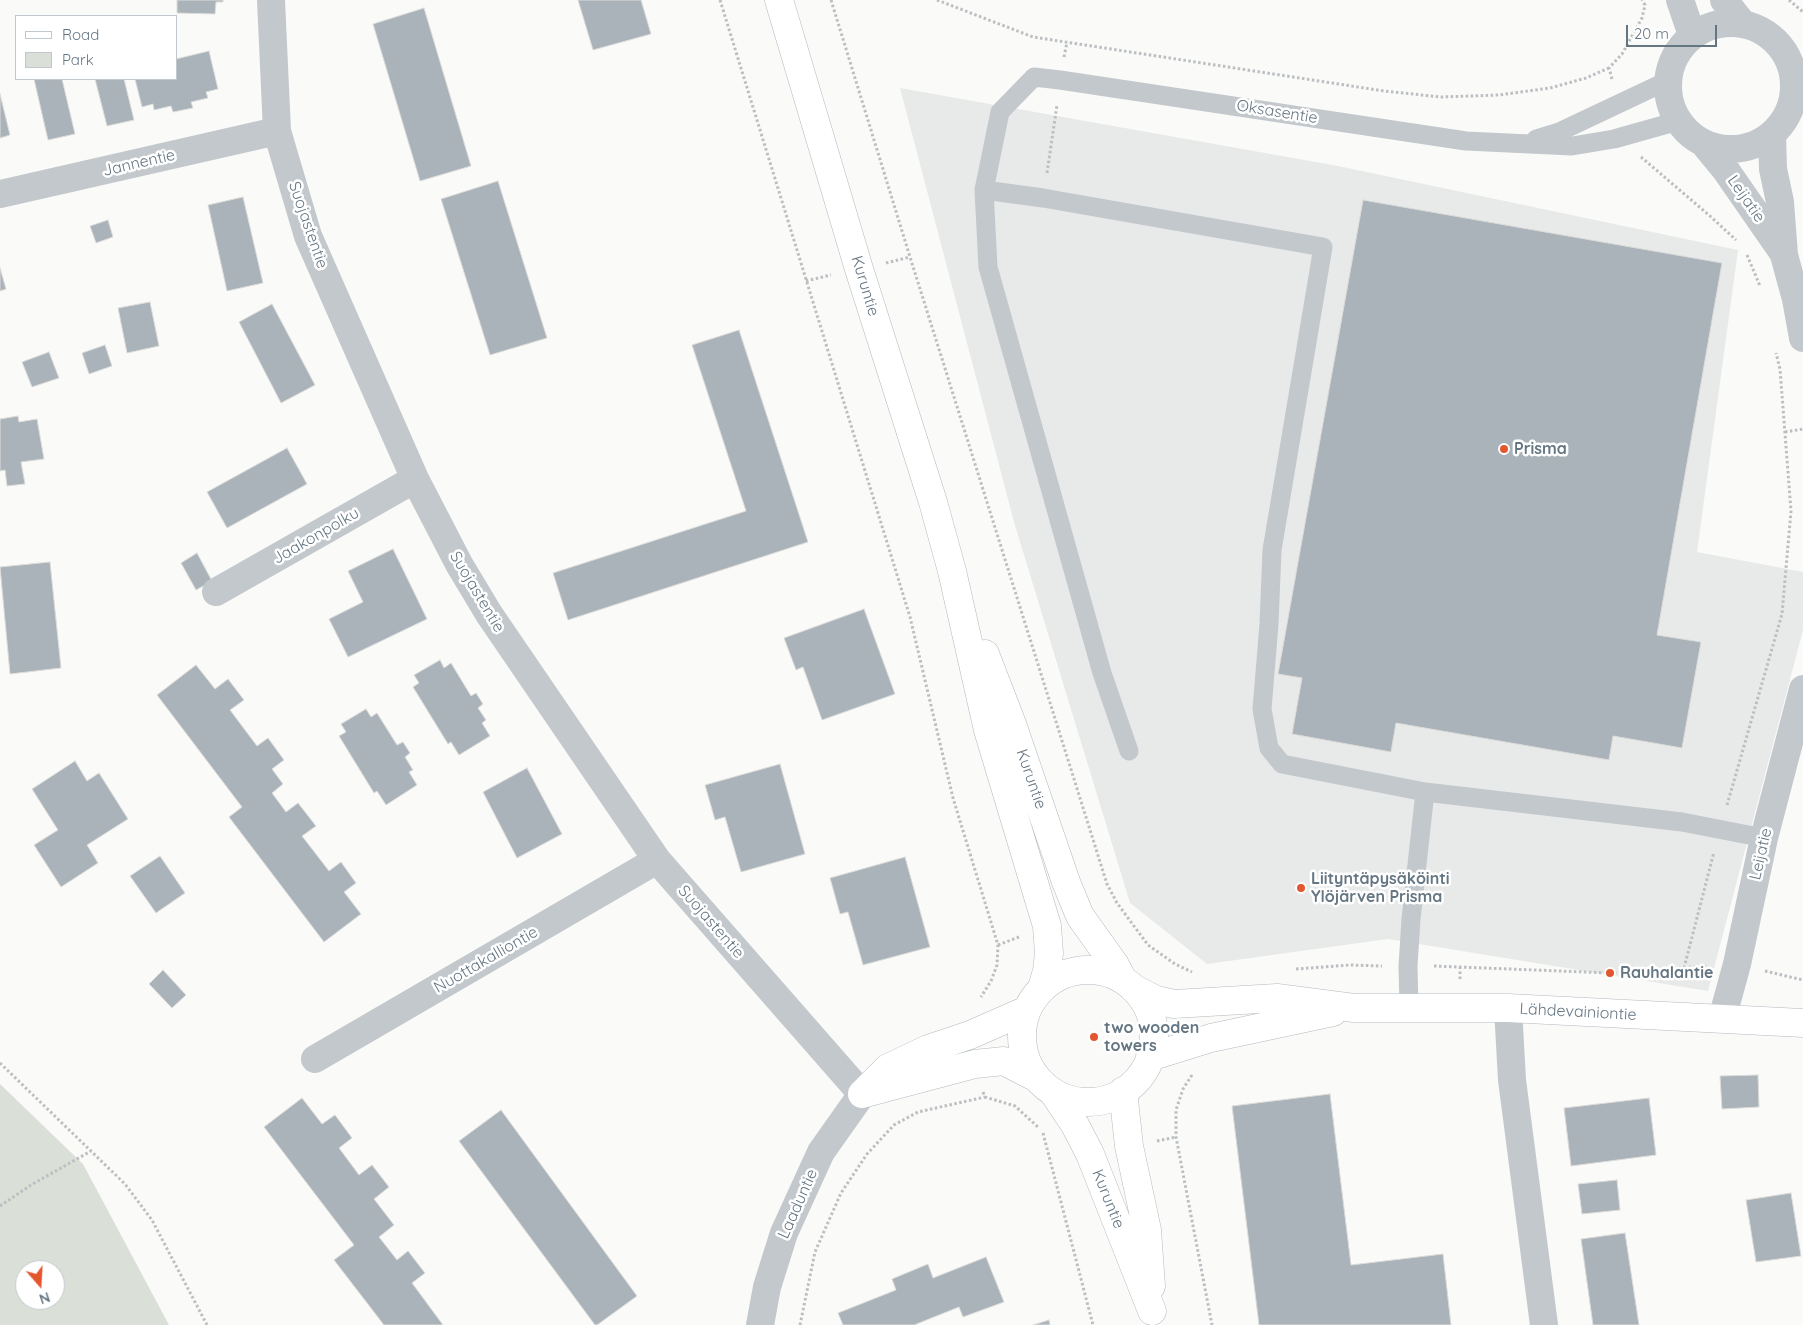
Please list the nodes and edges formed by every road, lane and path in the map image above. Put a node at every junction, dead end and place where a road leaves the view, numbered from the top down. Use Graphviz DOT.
graph roads {
  1 [pos="271,0"];
  2 [pos="720,0"];
  3 [pos="779,0"];
  4 [pos="831,0"];
  5 [pos="937,0"];
  6 [pos="1642,0"];
  7 [pos="1680,0"];
  8 [pos="1724,0"];
  9 [pos="1789,0"];
  10 [pos="1803,12"];
  11 [pos="1742,23"];
  12 [pos="1692,36"];
  13 [pos="1609,68"];
  14 [pos="1060,80"];
  15 [pos="1667,81"];
  16 [pos="1620,103"];
  17 [pos="1678,121"];
  18 [pos="277,131"];
  19 [pos="1630,134"];
  20 [pos="1772,134"];
  21 [pos="1521,143"];
  22 [pos="1706,146"];
  23 [pos="984,190"];
  24 [pos="0,194"];
  25 [pos="1043,198"];
  26 [pos="1739,243"];
  27 [pos="1743,250"];
  28 [pos="1784,255"];
  29 [pos="1760,288"];
  30 [pos="1803,338"];
  31 [pos="1776,351"];
  32 [pos="1803,429"];
  33 [pos="1785,432"];
  34 [pos="415,479"];
  35 [pos="952,571"];
  36 [pos="216,592"];
  37 [pos="1803,689"];
  38 [pos="1129,751"];
  39 [pos="1425,792"];
  40 [pos="1720,830"];
  41 [pos="1764,838"];
  42 [pos="657,860"];
  43 [pos="1737,964"];
  44 [pos="1408,966"];
  45 [pos="1684,968"];
  46 [pos="1293,969"];
  47 [pos="1803,980"];
  48 [pos="1128,984"];
  49 [pos="1034,999"];
  50 [pos="1203,1002"];
  51 [pos="1409,1007"];
  52 [pos="1354,1008"];
  53 [pos="1508,1008"];
  54 [pos="1722,1019"];
  55 [pos="1803,1022"];
  56 [pos="970,1035"];
  57 [pos="1211,1038"];
  58 [pos="1150,1057"];
  59 [pos="315,1059"];
  60 [pos="0,1063"];
  61 [pos="975,1064"];
  62 [pos="1045,1085"];
  63 [pos="1123,1091"];
  64 [pos="862,1094"];
  65 [pos="985,1097"];
  66 [pos="91,1151"];
  67 [pos="0,1206"];
  68 [pos="1153,1318"];
  69 [pos="207,1325"];
  70 [pos="760,1325"];
  71 [pos="800,1325"];
  72 [pos="1093,1325"];
  73 [pos="1212,1325"];
  74 [pos="1544,1325"];
  1 -- 18 [label="street, Suojastentie"];
  2 -- 56 [label="path"];
  3 -- 35 [label="main road, Kuruntie"];
  4 -- 50 [label="path"];
  5 -- 13 [label="path"];
  6 -- 13 [label="path"];
  7 -- 12 [label="street"];
  8 -- 11 [label="street, Leijatie"];
  9 -- 10 [label="path"];
  11 -- 12 [label="street, Leijatie"];
  11 -- 20 [label="street, Leijatie"];
  12 -- 15 [label="street, Leijatie"];
  13 -- 16 [label="path"];
  14 -- 21 [label="lane, Oksasentie"];
  14 -- 23 [label="lane, Oksasentie"];
  14 -- 25 [label="path"];
  15 -- 16 [label="lane, Oksasentie"];
  15 -- 17 [label="street, Leijatie"];
  16 -- 21 [label="lane, Oksasentie"];
  17 -- 19 [label="lane, Oksasentie"];
  17 -- 22 [label="street, Leijatie"];
  18 -- 24 [label="street, Jannentie"];
  18 -- 34 [label="street, Suojastentie"];
  19 -- 21 [label="lane, Oksasentie"];
  19 -- 26 [label="path"];
  20 -- 22 [label="street, Leijatie"];
  20 -- 28 [label="street, Leijatie"];
  22 -- 28 [label="street, Leijatie"];
  23 -- 25 [label="lane"];
  23 -- 38 [label="lane"];
  25 -- 39 [label="lane"];
  27 -- 29 [label="path"];
  28 -- 30 [label="street, Leijatie"];
  31 -- 33 [label="path"];
  32 -- 33 [label="path"];
  33 -- 40 [label="path"];
  34 -- 36 [label="street, Jaakonpolku"];
  34 -- 42 [label="street, Suojastentie"];
  35 -- 48 [label="main road, Kuruntie"];
  35 -- 49 [label="main road, Kuruntie"];
  37 -- 41 [label="street, Leijatie"];
  39 -- 40 [label="lane"];
  39 -- 44 [label="lane"];
  40 -- 41 [label="lane"];
  40 -- 45 [label="path"];
  41 -- 43 [label="street, Leijatie"];
  42 -- 59 [label="street, Nuottakalliontie"];
  42 -- 64 [label="street, Suojastentie"];
  43 -- 45 [label="path"];
  43 -- 47 [label="path"];
  43 -- 54 [label="street, Leijatie"];
  44 -- 45 [label="path"];
  44 -- 46 [label="path"];
  44 -- 51 [label="lane"];
  48 -- 49 [label="main road"];
  48 -- 50 [label="main road, Lähdevainiontie"];
  48 -- 58 [label="main road"];
  49 -- 56 [label="main road, Laaduntie"];
  49 -- 62 [label="main road"];
  50 -- 52 [label="main road, Lähdevainiontie"];
  51 -- 52 [label="main road, Lähdevainiontie"];
  51 -- 53 [label="main road, Lähdevainiontie"];
  52 -- 57 [label="main road, Lähdevainiontie"];
  53 -- 54 [label="main road, Lähdevainiontie"];
  53 -- 74 [label="street"];
  54 -- 55 [label="main road, Lähdevainiontie"];
  56 -- 64 [label="main road, Laaduntie"];
  57 -- 58 [label="main road, Lähdevainiontie"];
  57 -- 73 [label="path"];
  58 -- 63 [label="main road"];
  60 -- 66 [label="path"];
  61 -- 62 [label="main road"];
  61 -- 64 [label="main road"];
  61 -- 65 [label="path"];
  62 -- 63 [label="main road"];
  62 -- 68 [label="main road, Kuruntie"];
  63 -- 68 [label="main road, Kuruntie"];
  64 -- 70 [label="street, Laaduntie"];
  65 -- 71 [label="path"];
  65 -- 72 [label="path"];
  66 -- 67 [label="path"];
  66 -- 69 [label="path"];
}
